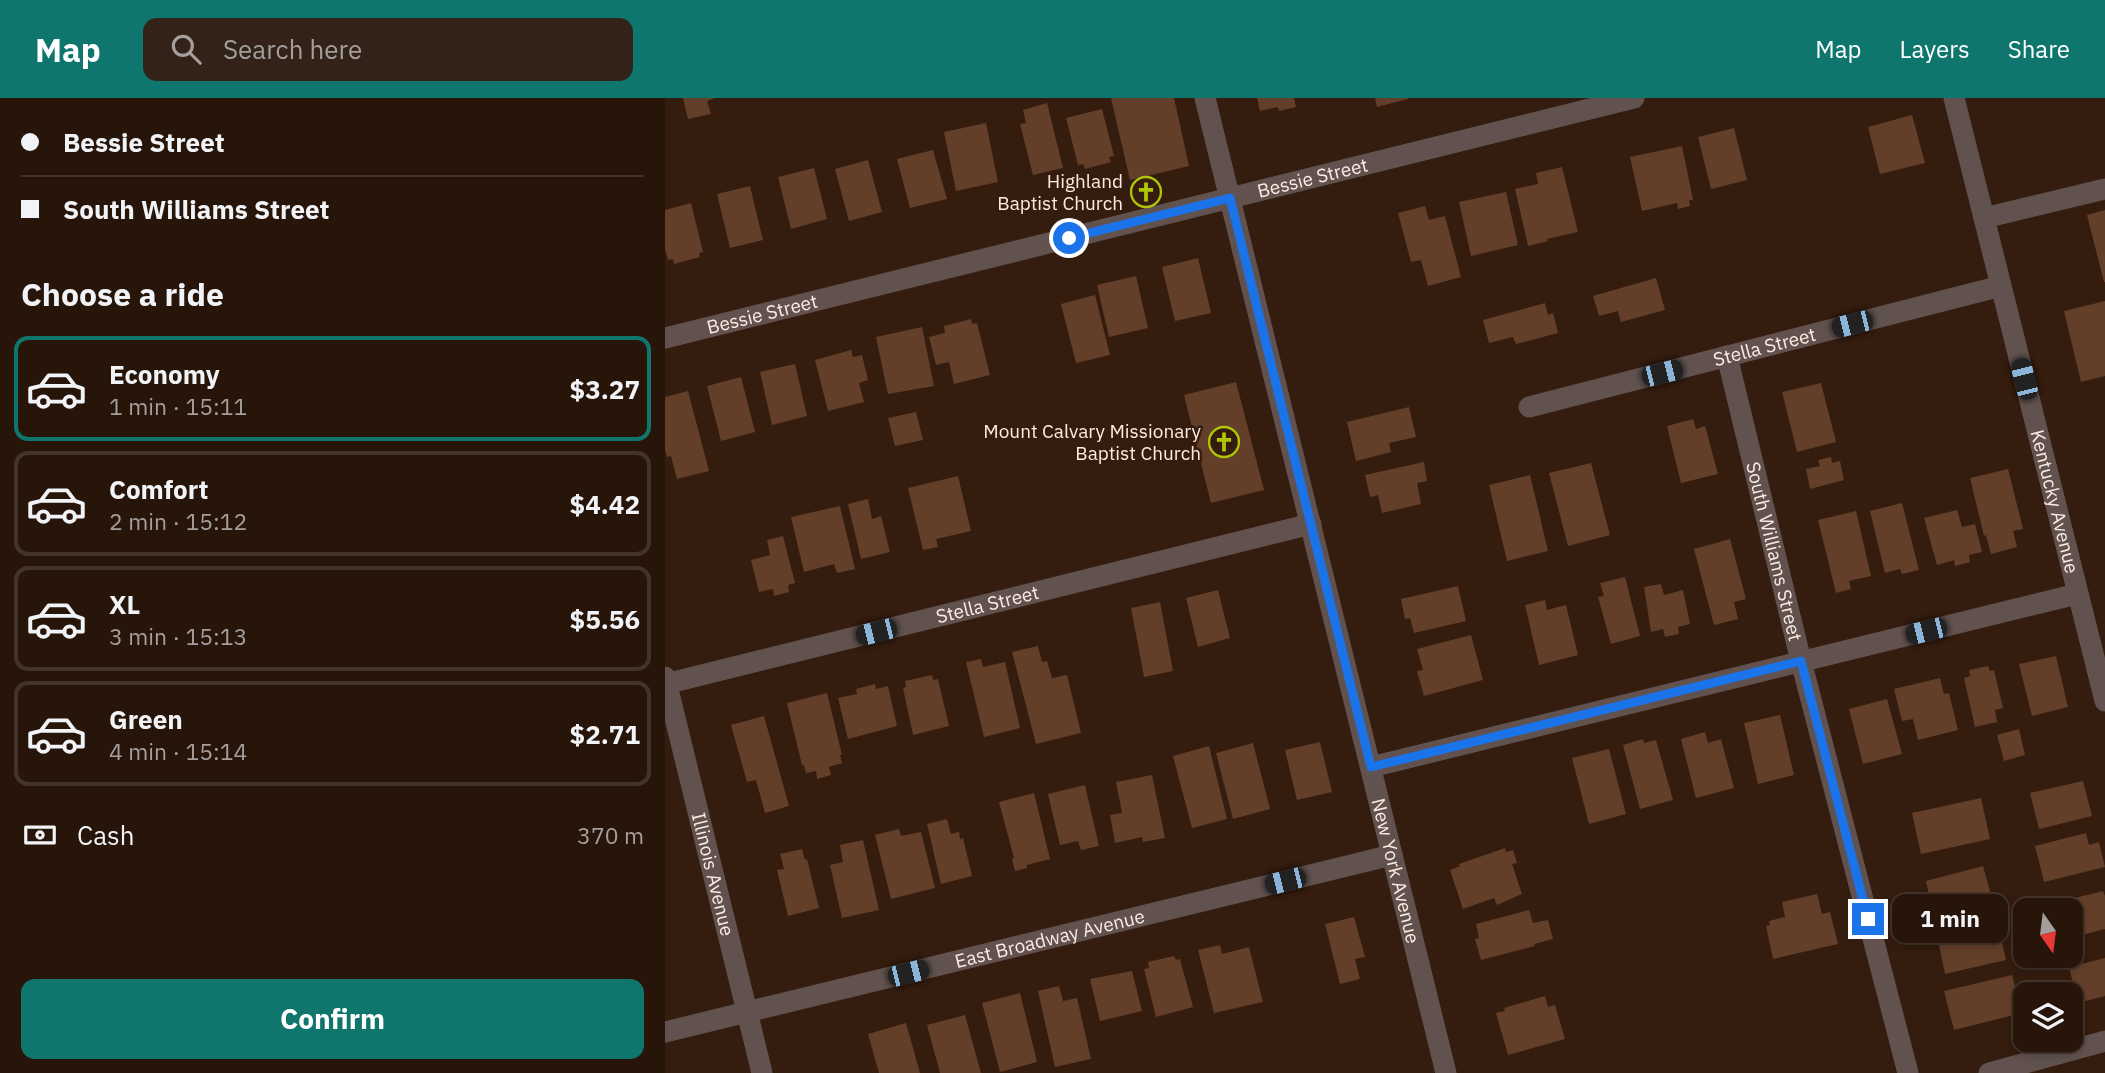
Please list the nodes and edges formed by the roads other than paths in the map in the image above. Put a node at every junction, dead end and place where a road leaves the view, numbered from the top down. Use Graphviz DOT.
graph roads {
  1 [pos="1205,98"];
  2 [pos="1634,98"];
  3 [pos="1954,98"];
  4 [pos="2105,189"];
  5 [pos="1230,198"];
  6 [pos="1984,218"];
  7 [pos="2001,286"];
  8 [pos="665,338"];
  9 [pos="1727,356"];
  10 [pos="1529,407"];
  11 [pos="1311,524"];
  12 [pos="2077,593"];
  13 [pos="1801,661"];
  14 [pos="666,682"];
  15 [pos="2105,701"];
  16 [pos="1371,767"];
  17 [pos="1392,855"];
  18 [pos="747,1012"];
  19 [pos="665,1032"];
  20 [pos="2105,1041"];
  21 [pos="762,1073"];
  22 [pos="1447,1073"];
  23 [pos="1908,1073"];
  24 [pos="1989,1073"];
  1 -- 5 [label="street, New York Avenue"];
  2 -- 5 [label="street, Bessie Street"];
  3 -- 6 [label="street, Kentucky Avenue"];
  4 -- 6 [label="street"];
  5 -- 8 [label="street, Bessie Street"];
  5 -- 11 [label="street, New York Avenue"];
  6 -- 7 [label="street, Kentucky Avenue"];
  7 -- 9 [label="street, Stella Street"];
  7 -- 12 [label="street, Kentucky Avenue"];
  9 -- 10 [label="street, Stella Street"];
  9 -- 13 [label="street, South Williams Street"];
  11 -- 14 [label="street, Stella Street"];
  11 -- 16 [label="street, New York Avenue"];
  12 -- 13 [label="street"];
  12 -- 15 [label="street, Kentucky Avenue"];
  13 -- 16 [label="street"];
  13 -- 23 [label="street, South Williams Street"];
  14 -- 18 [label="street, Illinois Avenue"];
  16 -- 17 [label="street, New York Avenue"];
  17 -- 18 [label="street, East Broadway Avenue"];
  17 -- 22 [label="street, New York Avenue"];
  18 -- 19 [label="street, East Broadway Avenue"];
  18 -- 21 [label="street, Illinois Avenue"];
  20 -- 24 [label="street"];
}
